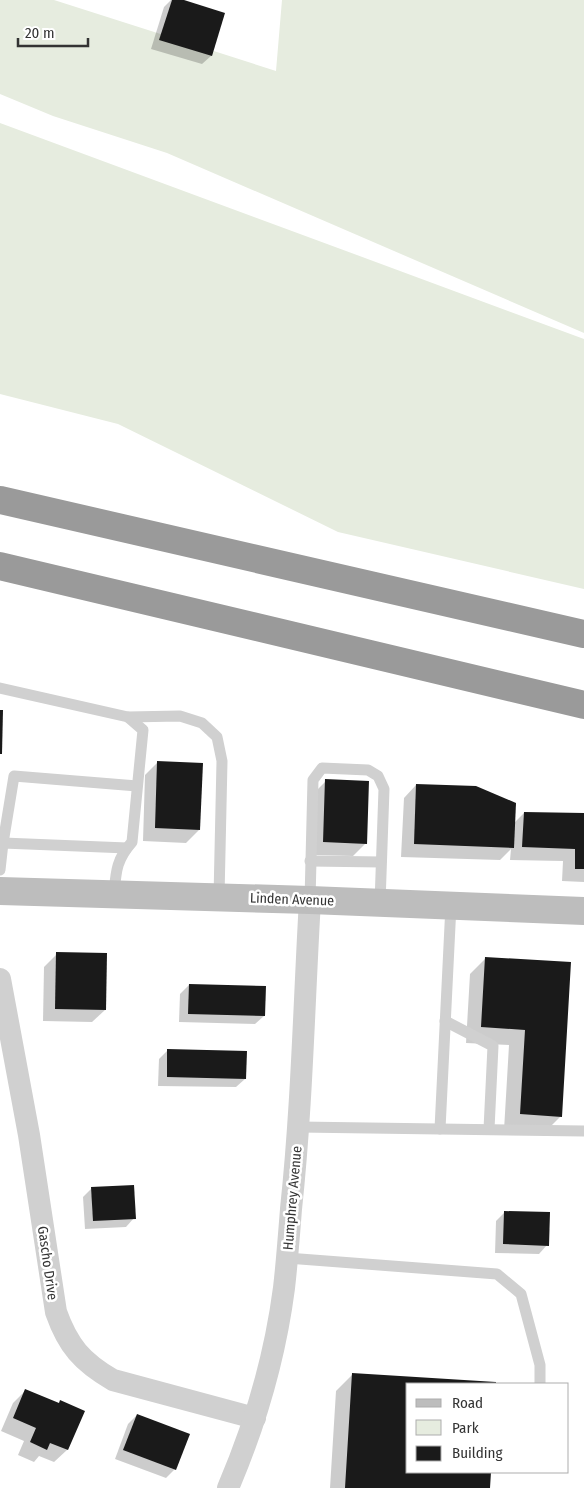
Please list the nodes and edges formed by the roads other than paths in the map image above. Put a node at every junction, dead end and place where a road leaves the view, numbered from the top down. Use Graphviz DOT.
graph roads {
  1 [pos="0,500"];
  2 [pos="0,566"];
  3 [pos="584,634"];
  4 [pos="0,688"];
  5 [pos="584,705"];
  6 [pos="128,717"];
  7 [pos="137,786"];
  8 [pos="3,843"];
  9 [pos="127,848"];
  10 [pos="310,861"];
  11 [pos="381,862"];
  12 [pos="0,870"];
  13 [pos="0,891"];
  14 [pos="114,894"];
  15 [pos="219,897"];
  16 [pos="310,900"];
  17 [pos="380,903"];
  18 [pos="451,905"];
  19 [pos="584,911"];
  20 [pos="0,979"];
  21 [pos="445,1021"];
  22 [pos="298,1128"];
  23 [pos="440,1129"];
  24 [pos="489,1129"];
  25 [pos="584,1131"];
  26 [pos="287,1258"];
  27 [pos="540,1383"];
  28 [pos="255,1418"];
  29 [pos="228,1488"];
  1 -- 3 [label="highway"];
  2 -- 5 [label="highway"];
  4 -- 6 [label="lane"];
  6 -- 7 [label="lane"];
  6 -- 15 [label="lane"];
  7 -- 8 [label="lane"];
  7 -- 9 [label="lane"];
  8 -- 9 [label="lane"];
  8 -- 12 [label="lane"];
  9 -- 14 [label="lane"];
  10 -- 11 [label="lane"];
  10 -- 11 [label="lane"];
  10 -- 16 [label="lane"];
  11 -- 17 [label="lane"];
  13 -- 14 [label="main road, Linden Avenue"];
  14 -- 15 [label="main road, Linden Avenue"];
  15 -- 16 [label="main road, Linden Avenue"];
  16 -- 17 [label="main road, Linden Avenue"];
  16 -- 22 [label="street, Humphrey Avenue"];
  17 -- 18 [label="main road, Linden Avenue"];
  18 -- 19 [label="main road, Linden Avenue"];
  18 -- 21 [label="lane"];
  20 -- 28 [label="street, Gascho Drive"];
  21 -- 23 [label="lane"];
  21 -- 24 [label="lane"];
  22 -- 23 [label="lane"];
  22 -- 26 [label="street, Humphrey Avenue"];
  23 -- 24 [label="lane"];
  24 -- 25 [label="lane"];
  26 -- 27 [label="lane"];
  26 -- 28 [label="street, Humphrey Avenue"];
  28 -- 29 [label="street, Humphrey Avenue"];
}
